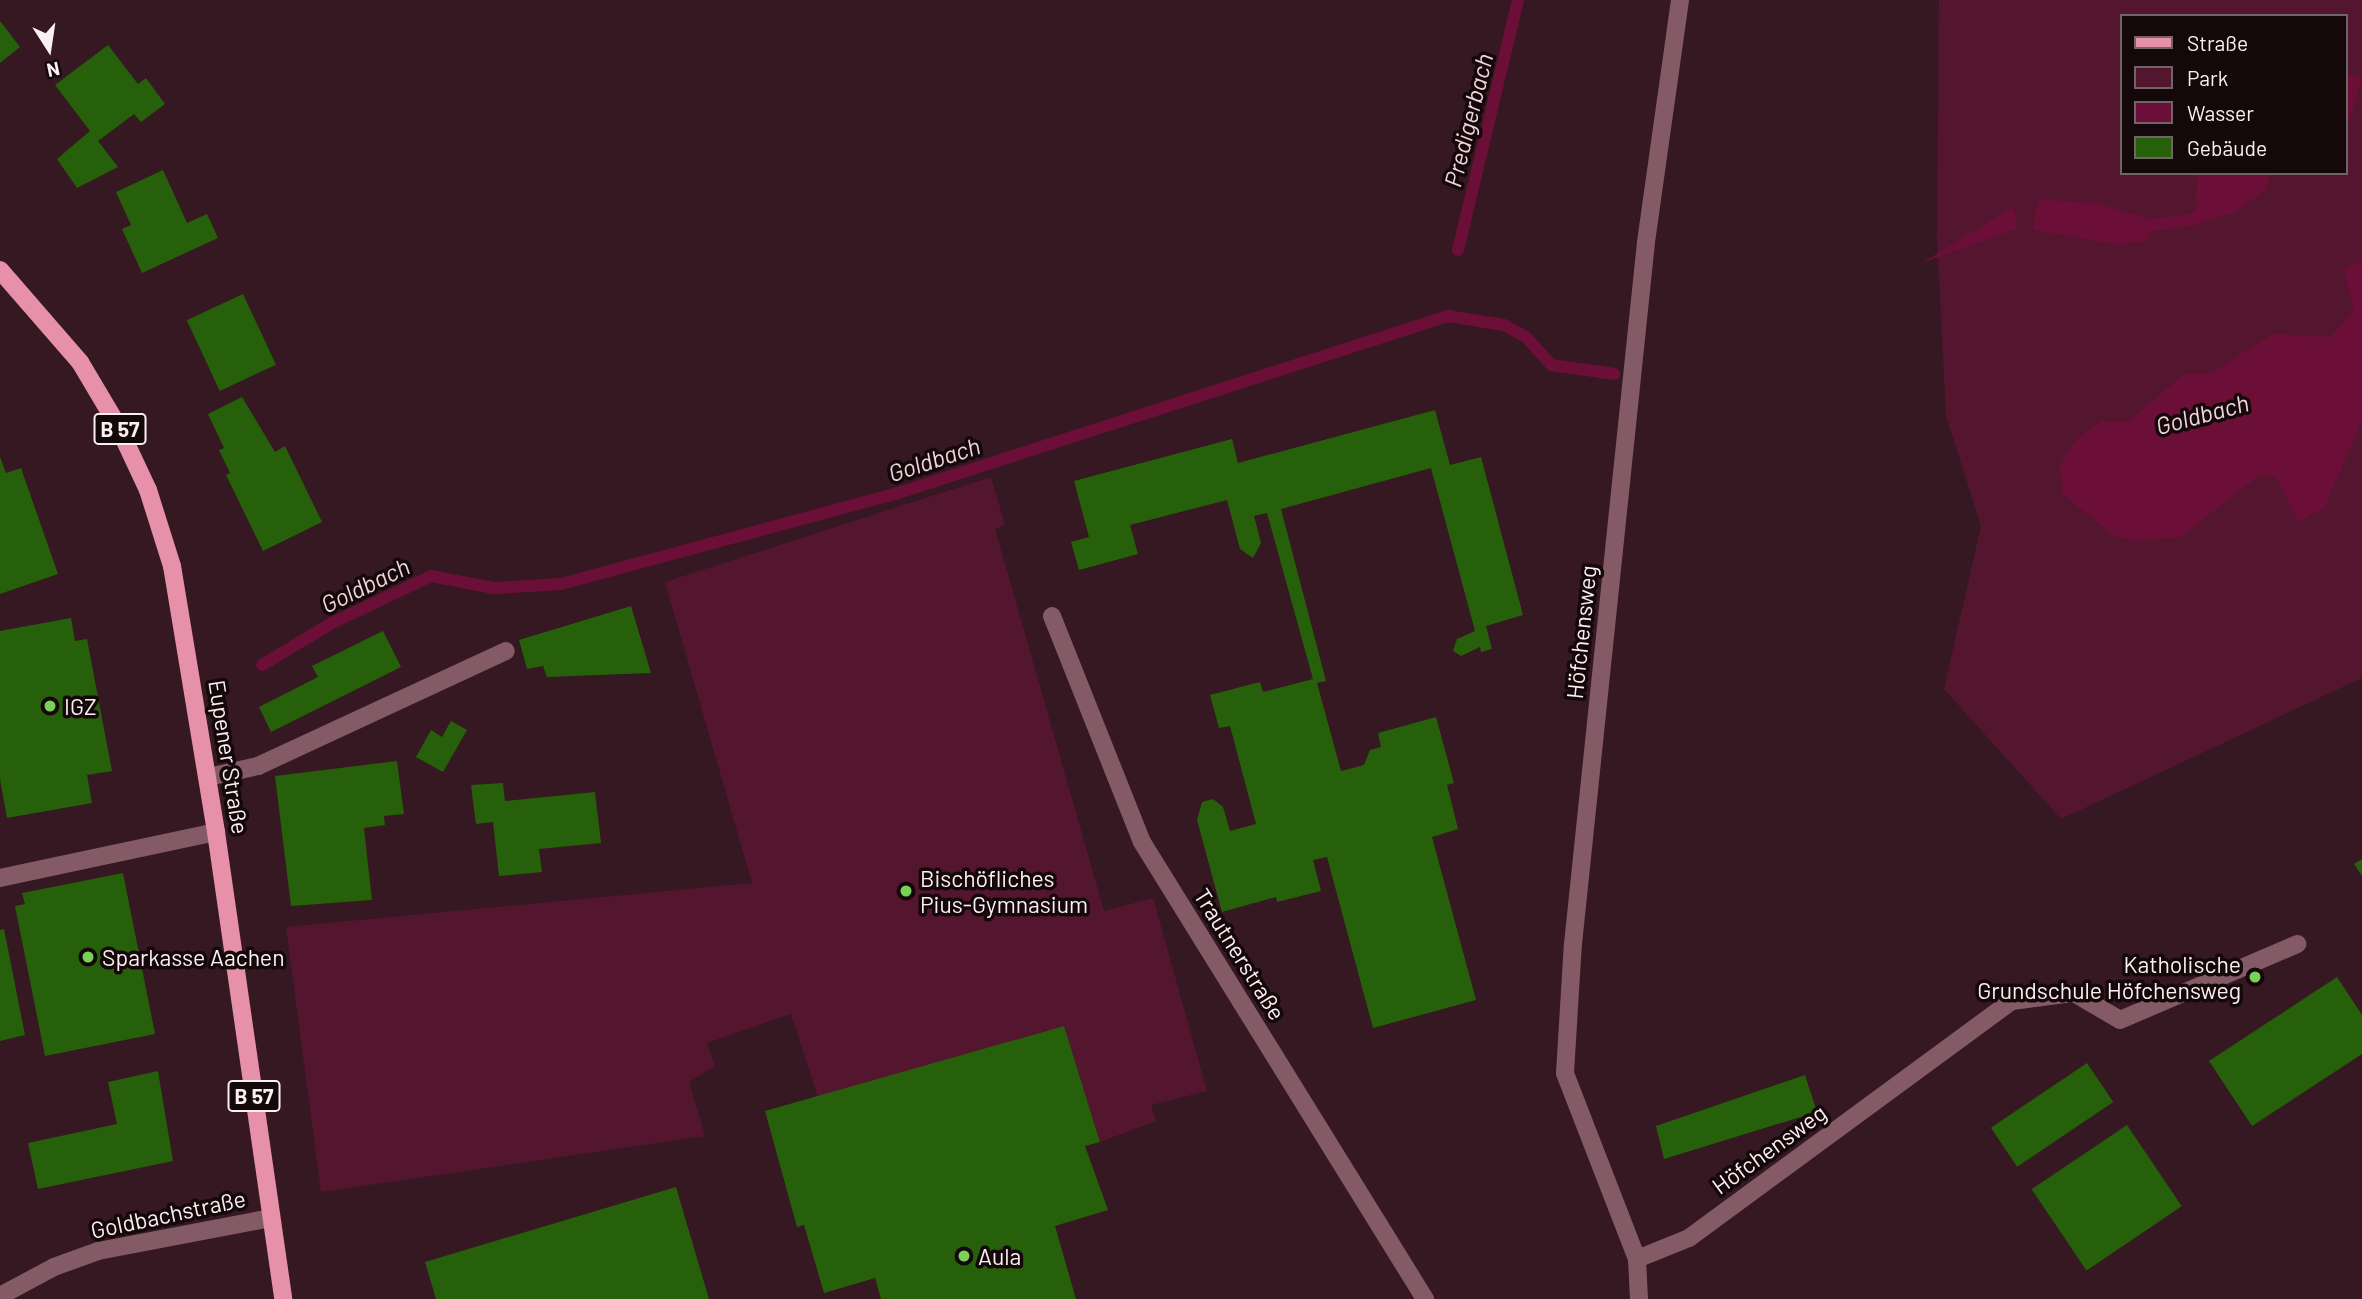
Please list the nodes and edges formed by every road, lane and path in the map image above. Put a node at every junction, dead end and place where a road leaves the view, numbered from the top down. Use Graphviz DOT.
graph roads {
  1 [pos="1680,0"];
  2 [pos="0,270"];
  3 [pos="1052,616"];
  4 [pos="506,651"];
  5 [pos="208,777"];
  6 [pos="216,832"];
  7 [pos="0,878"];
  8 [pos="2298,944"];
  9 [pos="271,1218"];
  10 [pos="1637,1259"];
  11 [pos="0,1296"];
  12 [pos="283,1299"];
  13 [pos="1425,1299"];
  14 [pos="1639,1299"];
  1 -- 10 [label="street, Höfchensweg"];
  2 -- 5 [label="main road, Eupener Straße / B 57"];
  3 -- 13 [label="street, Trautnerstraße"];
  4 -- 5 [label="street"];
  5 -- 6 [label="main road, Eupener Straße / B 57"];
  6 -- 7 [label="street"];
  6 -- 9 [label="main road, Eupener Straße / B 57"];
  8 -- 10 [label="street, Höfchensweg"];
  9 -- 11 [label="street, Goldbachstraße"];
  9 -- 12 [label="main road, Eupener Straße / B 57"];
  10 -- 14 [label="street, Höfchensweg"];
}
